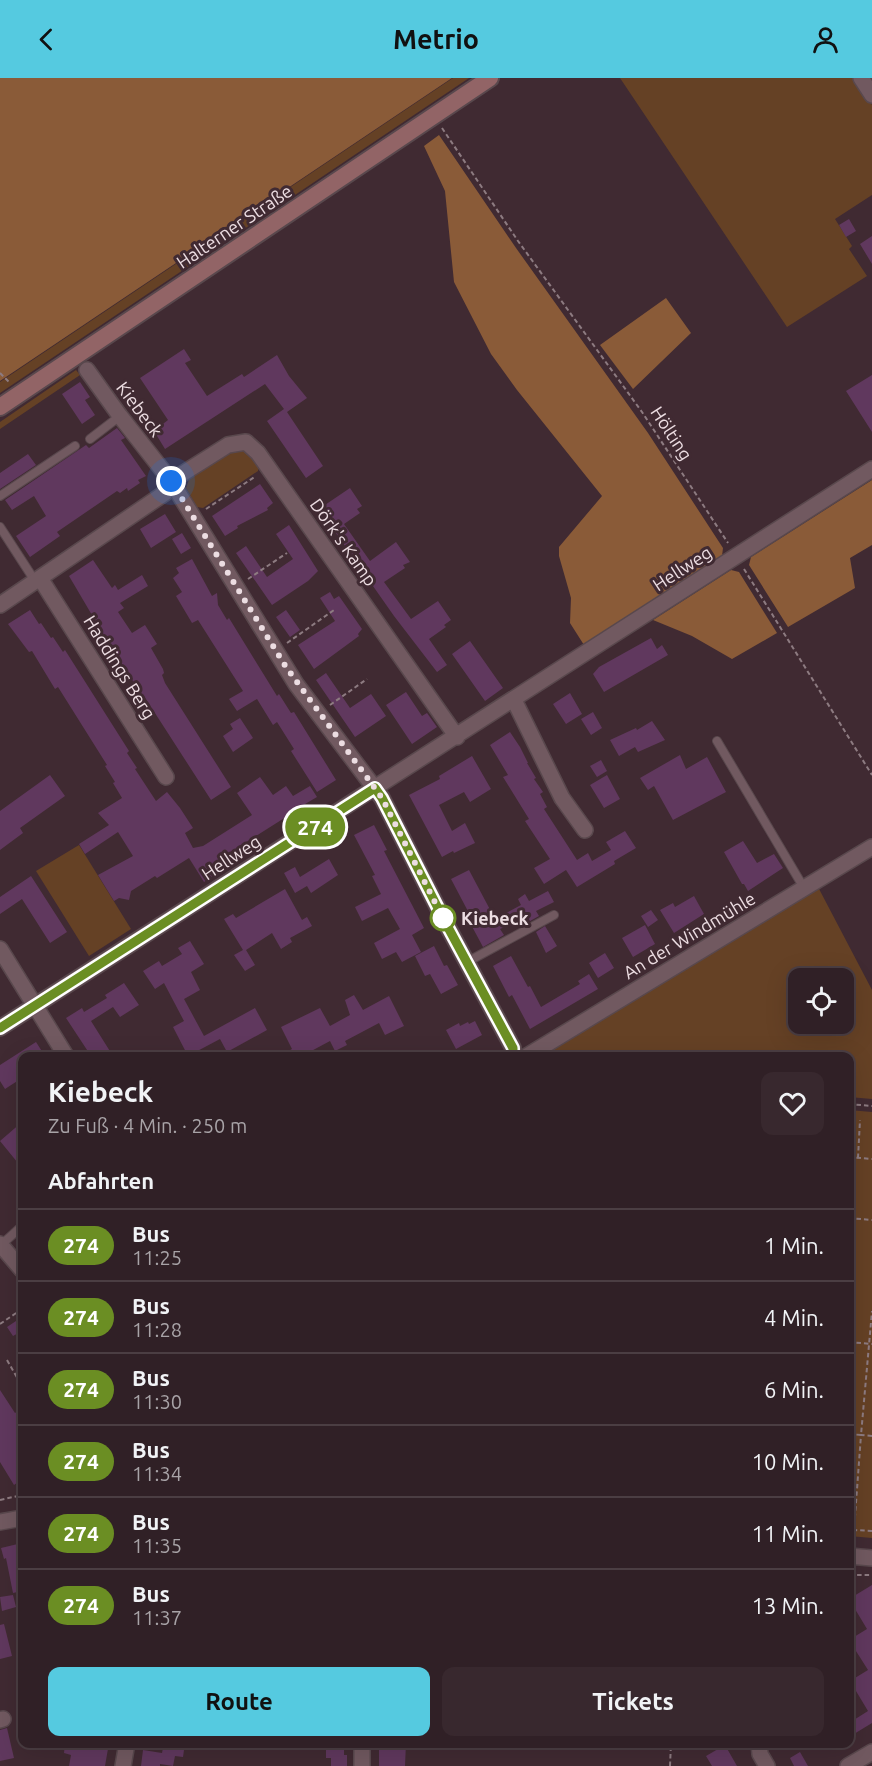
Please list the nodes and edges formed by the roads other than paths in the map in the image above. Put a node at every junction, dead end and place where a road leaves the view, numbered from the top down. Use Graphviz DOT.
graph roads {
  1 [pos="490,78"];
  2 [pos="861,78"];
  3 [pos="872,95"];
  4 [pos="87,370"];
  5 [pos="0,407"];
  6 [pos="120,416"];
  7 [pos="90,439"];
  8 [pos="75,446"];
  9 [pos="872,469"];
  10 [pos="171,481"];
  11 [pos="0,496"];
  12 [pos="0,527"];
  13 [pos="38,580"];
  14 [pos="0,605"];
  15 [pos="514,699"];
  16 [pos="457,737"];
  17 [pos="717,741"];
  18 [pos="166,777"];
  19 [pos="375,788"];
  20 [pos="585,830"];
  21 [pos="872,847"];
  22 [pos="804,888"];
  23 [pos="554,915"];
  24 [pos="0,949"];
  25 [pos="467,962"];
  26 [pos="35,1006"];
  27 [pos="0,1028"];
  28 [pos="64,1052"];
  29 [pos="513,1052"];
  30 [pos="534,1052"];
  31 [pos="18,1229"];
  32 [pos="1,1244"];
  33 [pos="18,1265"];
  34 [pos="854,1556"];
  35 [pos="872,1558"];
  36 [pos="125,1748"];
  37 [pos="362,1748"];
  38 [pos="759,1748"];
  39 [pos="872,1752"];
  40 [pos="123,1766"];
  41 [pos="362,1766"];
  42 [pos="767,1766"];
  43 [pos="848,1766"];
  1 -- 5 [label="main road, Halterner Straße"];
  2 -- 3 [label="street"];
  4 -- 6 [label="street, Kiebeck"];
  6 -- 7 [label="lane"];
  6 -- 10 [label="street, Kiebeck"];
  8 -- 11 [label="lane"];
  9 -- 15 [label="street, Hellweg"];
  10 -- 13 [label="street"];
  10 -- 16 [label="street, Dörk's Kamp"];
  10 -- 19 [label="street, Kiebeck"];
  12 -- 13 [label="lane"];
  13 -- 14 [label="street"];
  13 -- 18 [label="street, Haddings Berg"];
  15 -- 16 [label="street, Hellweg"];
  15 -- 20 [label="street"];
  16 -- 19 [label="street, Hellweg"];
  17 -- 22 [label="lane"];
  19 -- 25 [label="street, Kiebeck"];
  19 -- 26 [label="street, Hellweg"];
  21 -- 22 [label="street, An der Windmühle"];
  22 -- 30 [label="street, An der Windmühle"];
  23 -- 25 [label="lane"];
  24 -- 26 [label="street"];
  25 -- 29 [label="street, Kiebeck"];
  26 -- 27 [label="street, Hellweg"];
  26 -- 28 [label="street"];
  31 -- 32 [label="lane"];
  32 -- 33 [label="street"];
  34 -- 35 [label="street"];
  36 -- 40 [label="street"];
  37 -- 41 [label="street"];
  38 -- 42 [label="street"];
  39 -- 43 [label="street"];
}
